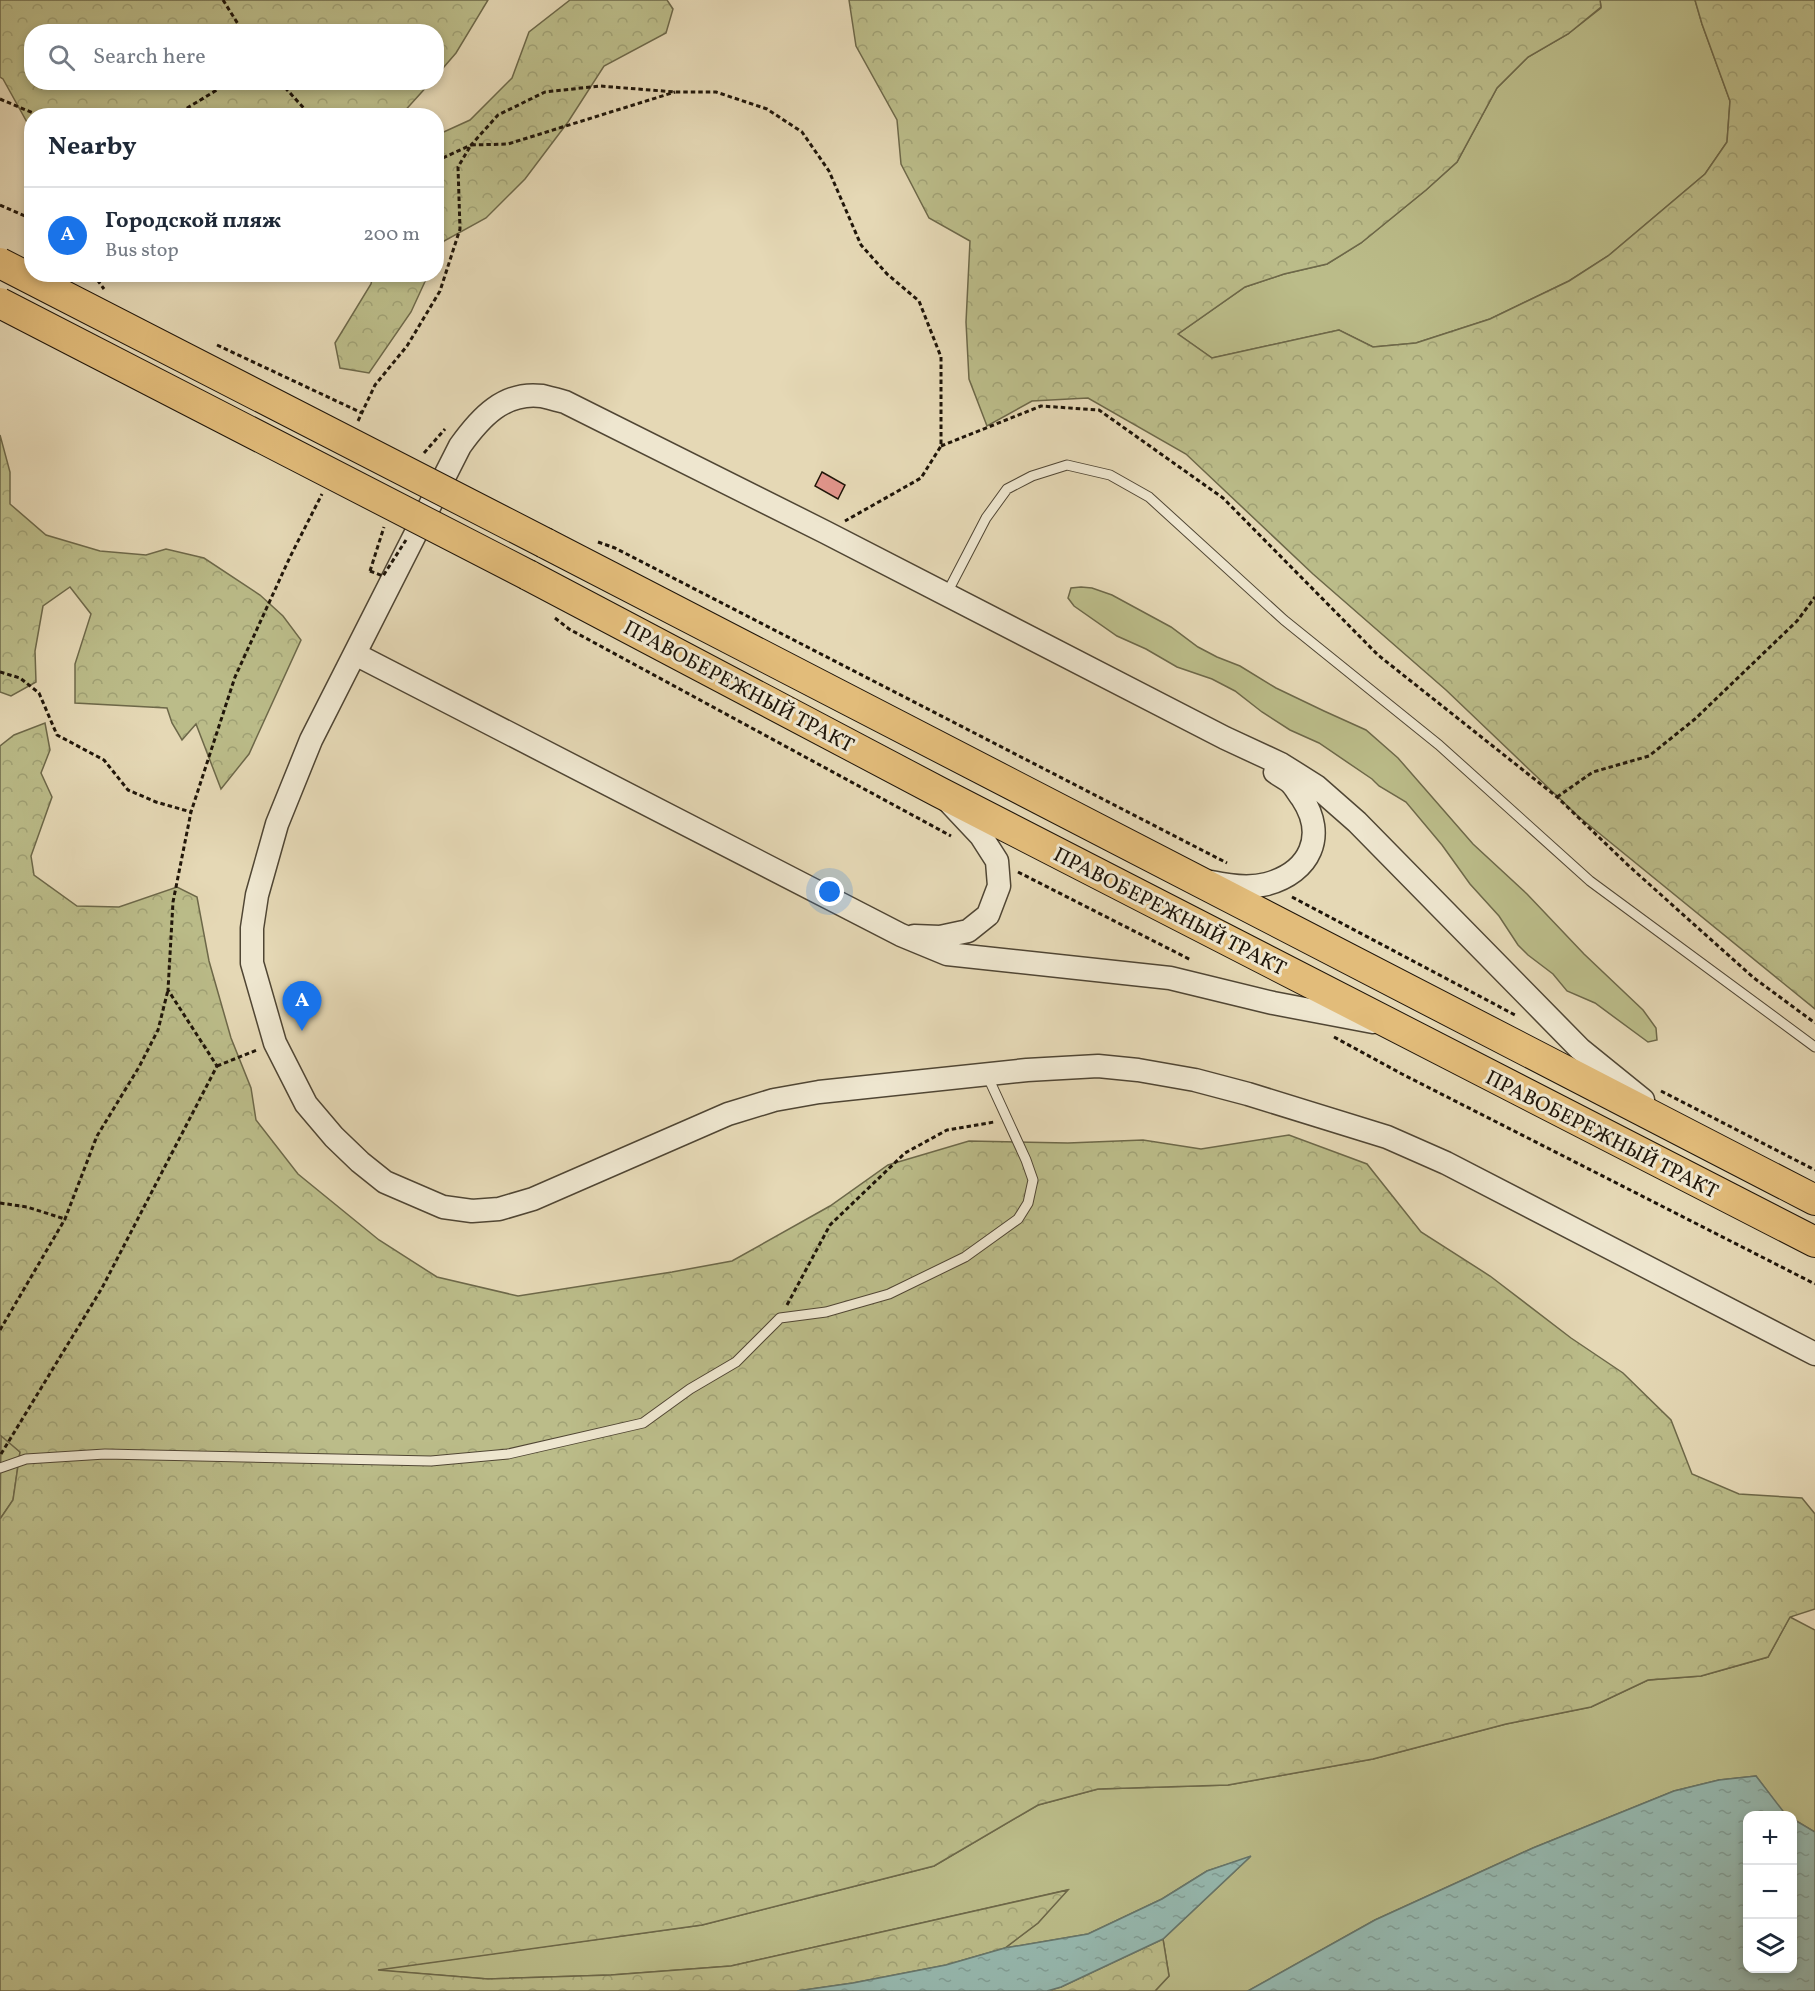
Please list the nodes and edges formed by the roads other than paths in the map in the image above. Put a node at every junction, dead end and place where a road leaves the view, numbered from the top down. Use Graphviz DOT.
graph roads {
  1 [pos="0,263"];
  2 [pos="24,275"];
  3 [pos="37,282"];
  4 [pos="0,303"];
  5 [pos="946,595"];
  6 [pos="354,654"];
  7 [pos="1225,738"];
  8 [pos="939,792"];
  9 [pos="1191,878"];
  10 [pos="901,935"];
  11 [pos="1393,1026"];
  12 [pos="1815,1047"];
  13 [pos="987,1075"];
  14 [pos="1700,1141"];
  15 [pos="1815,1200"];
  16 [pos="1815,1242"];
  17 [pos="1815,1354"];
  18 [pos="0,1468"];
  1 -- 2 [label="highway, ПРАВОБЕРЕЖНЫЙ ТРАКТ, bridge"];
  3 -- 9 [label="highway, ПРАВОБЕРЕЖНЫЙ ТРАКТ, bridge"];
  4 -- 8 [label="highway, ПРАВОБЕРЕЖНЫЙ ТРАКТ, bridge"];
  5 -- 6 [label="street"];
  5 -- 7 [label="street"];
  5 -- 12 [label="lane"];
  6 -- 10 [label="street"];
  6 -- 13 [label="street"];
  7 -- 9 [label="street"];
  7 -- 14 [label="street"];
  8 -- 10 [label="street"];
  8 -- 11 [label="highway, ПРАВОБЕРЕЖНЫЙ ТРАКТ"];
  9 -- 14 [label="highway, ПРАВОБЕРЕЖНЫЙ ТРАКТ"];
  10 -- 11 [label="street"];
  11 -- 16 [label="highway, ПРАВОБЕРЕЖНЫЙ ТРАКТ"];
  13 -- 17 [label="street"];
  13 -- 18 [label="lane"];
  14 -- 15 [label="highway, ПРАВОБЕРЕЖНЫЙ ТРАКТ"];
}
